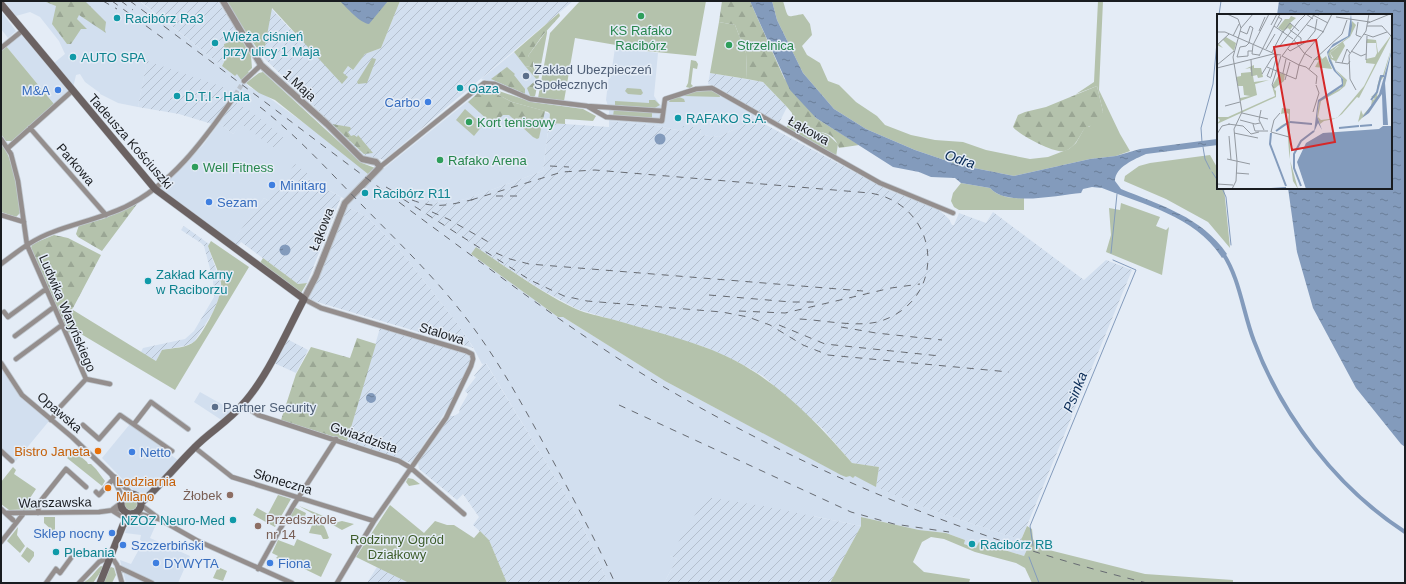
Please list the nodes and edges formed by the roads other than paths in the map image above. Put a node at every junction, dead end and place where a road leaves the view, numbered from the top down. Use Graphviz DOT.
graph roads {
  1 [pos="223,1"];
  2 [pos="1,4"];
  3 [pos="22,31"];
  4 [pos="1,48"];
  5 [pos="261,65"];
  6 [pos="244,81"];
  7 [pos="72,91"];
  8 [pos="232,100"];
  9 [pos="587,106"];
  10 [pos="604,107"];
  11 [pos="663,111"];
  12 [pos="599,113"];
  13 [pos="606,117"];
  14 [pos="30,128"];
  15 [pos="1,139"];
  16 [pos="8,148"];
  17 [pos="380,167"];
  18 [pos="155,189"];
  19 [pos="953,213"];
  20 [pos="1,215"];
  21 [pos="106,215"];
  22 [pos="24,222"];
  23 [pos="27,245"];
  24 [pos="1,264"];
  25 [pos="46,289"];
  26 [pos="304,299"];
  27 [pos="54,308"];
  28 [pos="4,312"];
  29 [pos="62,325"];
  30 [pos="15,336"];
  31 [pos="16,359"];
  32 [pos="1,363"];
  33 [pos="86,379"];
  34 [pos="110,384"];
  35 [pos="243,405"];
  36 [pos="62,406"];
  37 [pos="56,413"];
  38 [pos="51,420"];
  39 [pos="134,424"];
  40 [pos="83,425"];
  41 [pos="188,429"];
  42 [pos="336,439"];
  43 [pos="194,447"];
  44 [pos="1,451"];
  45 [pos="172,451"];
  46 [pos="12,461"];
  47 [pos="411,468"];
  48 [pos="114,477"];
  49 [pos="86,487"];
  50 [pos="96,492"];
  51 [pos="149,496"];
  52 [pos="298,496"];
  53 [pos="138,500"];
  54 [pos="122,507"];
  55 [pos="1,509"];
  56 [pos="111,510"];
  57 [pos="6,513"];
  58 [pos="24,513"];
  59 [pos="38,513"];
  60 [pos="134,513"];
  61 [pos="152,513"];
  62 [pos="15,514"];
  63 [pos="464,514"];
  64 [pos="159,520"];
  65 [pos="374,521"];
  66 [pos="15,522"];
  67 [pos="116,541"];
  68 [pos="1,542"];
  69 [pos="111,556"];
  70 [pos="71,558"];
  71 [pos="118,567"];
  72 [pos="258,569"];
  73 [pos="46,583"];
  74 [pos="79,583"];
  75 [pos="100,583"];
  76 [pos="122,583"];
  77 [pos="152,583"];
  78 [pos="292,583"];
  79 [pos="337,583"];
  1 -- 5 [label="street, 1 Maja"];
  2 -- 3 [label="main road, Tadeusza Kościuszki"];
  3 -- 4 [label="street"];
  3 -- 7 [label="main road, Tadeusza Kościuszki"];
  5 -- 6 [label="street"];
  5 -- 17 [label="street, 1 Maja"];
  7 -- 14 [label="street"];
  7 -- 18 [label="main road, Tadeusza Kościuszki"];
  8 -- 18 [label="street"];
  9 -- 10 [label="street, Łąkowa"];
  9 -- 12 [label="street, Łąkowa"];
  9 -- 17 [label="street, Łąkowa"];
  10 -- 11 [label="street, Łąkowa"];
  10 -- 12 [label="street"];
  10 -- 13 [label="street"];
  11 -- 13 [label="street, Łąkowa"];
  11 -- 19 [label="street, Łąkowa"];
  12 -- 13 [label="street, Łąkowa"];
  14 -- 16 [label="street"];
  14 -- 21 [label="street, Parkowa"];
  15 -- 16 [label="street"];
  16 -- 22 [label="street, Ludwika Waryńskiego"];
  17 -- 26 [label="street, Łąkowa"];
  18 -- 21 [label="street"];
  18 -- 26 [label="main road, Tadeusza Kościuszki"];
  20 -- 22 [label="street"];
  21 -- 23 [label="street"];
  22 -- 23 [label="street, Ludwika Waryńskiego"];
  23 -- 24 [label="street"];
  23 -- 25 [label="street, Ludwika Waryńskiego"];
  25 -- 27 [label="street, Ludwika Waryńskiego"];
  25 -- 28 [label="street"];
  26 -- 35 [label="main road, Łąkowa"];
  26 -- 47 [label="street, Stalowa"];
  27 -- 29 [label="street, Ludwika Waryńskiego"];
  27 -- 30 [label="street"];
  29 -- 31 [label="street"];
  29 -- 33 [label="street, Ludwika Waryńskiego"];
  32 -- 38 [label="street, Opawska"];
  33 -- 34 [label="street"];
  33 -- 36 [label="street, Ludwika Waryńskiego"];
  35 -- 42 [label="street, Gwiaździsta"];
  35 -- 43 [label="main road, Łąkowa"];
  37 -- 38 [label="street"];
  38 -- 48 [label="street, Opawska"];
  39 -- 40 [label="street"];
  39 -- 41 [label="street"];
  39 -- 45 [label="street"];
  42 -- 47 [label="street, Gwiaździsta"];
  42 -- 52 [label="street"];
  43 -- 51 [label="main road, Łąkowa"];
  43 -- 52 [label="street, Słoneczna"];
  44 -- 46 [label="street"];
  47 -- 63 [label="street, Gwiaździsta"];
  47 -- 65 [label="street"];
  48 -- 50 [label="street"];
  48 -- 53 [label="street, Opawska"];
  48 -- 54 [label="street, Opawska"];
  49 -- 59 [label="street"];
  51 -- 53 [label="main road"];
  51 -- 61 [label="street"];
  52 -- 65 [label="street, Słoneczna"];
  52 -- 72 [label="street"];
  53 -- 54 [label="main road"];
  53 -- 60 [label="main road"];
  53 -- 61 [label="street, Opawska"];
  54 -- 56 [label="street"];
  54 -- 56 [label="street"];
  54 -- 60 [label="main road"];
  54 -- 67 [label="main road"];
  55 -- 57 [label="street, Warszawska"];
  56 -- 59 [label="street, Warszawska"];
  57 -- 62 [label="street, Warszawska"];
  57 -- 66 [label="street"];
  58 -- 59 [label="street, Warszawska"];
  58 -- 62 [label="street, Warszawska"];
  58 -- 66 [label="street"];
  60 -- 64 [label="street"];
  60 -- 67 [label="main road"];
  61 -- 64 [label="street, Opawska"];
  62 -- 66 [label="street"];
  64 -- 72 [label="street"];
  65 -- 79 [label="street"];
  66 -- 68 [label="street"];
  67 -- 69 [label="main road"];
  69 -- 71 [label="street"];
  69 -- 74 [label="street"];
  69 -- 75 [label="main road"];
  70 -- 73 [label="street"];
  71 -- 76 [label="street"];
  71 -- 77 [label="street"];
  72 -- 78 [label="street"];
}
